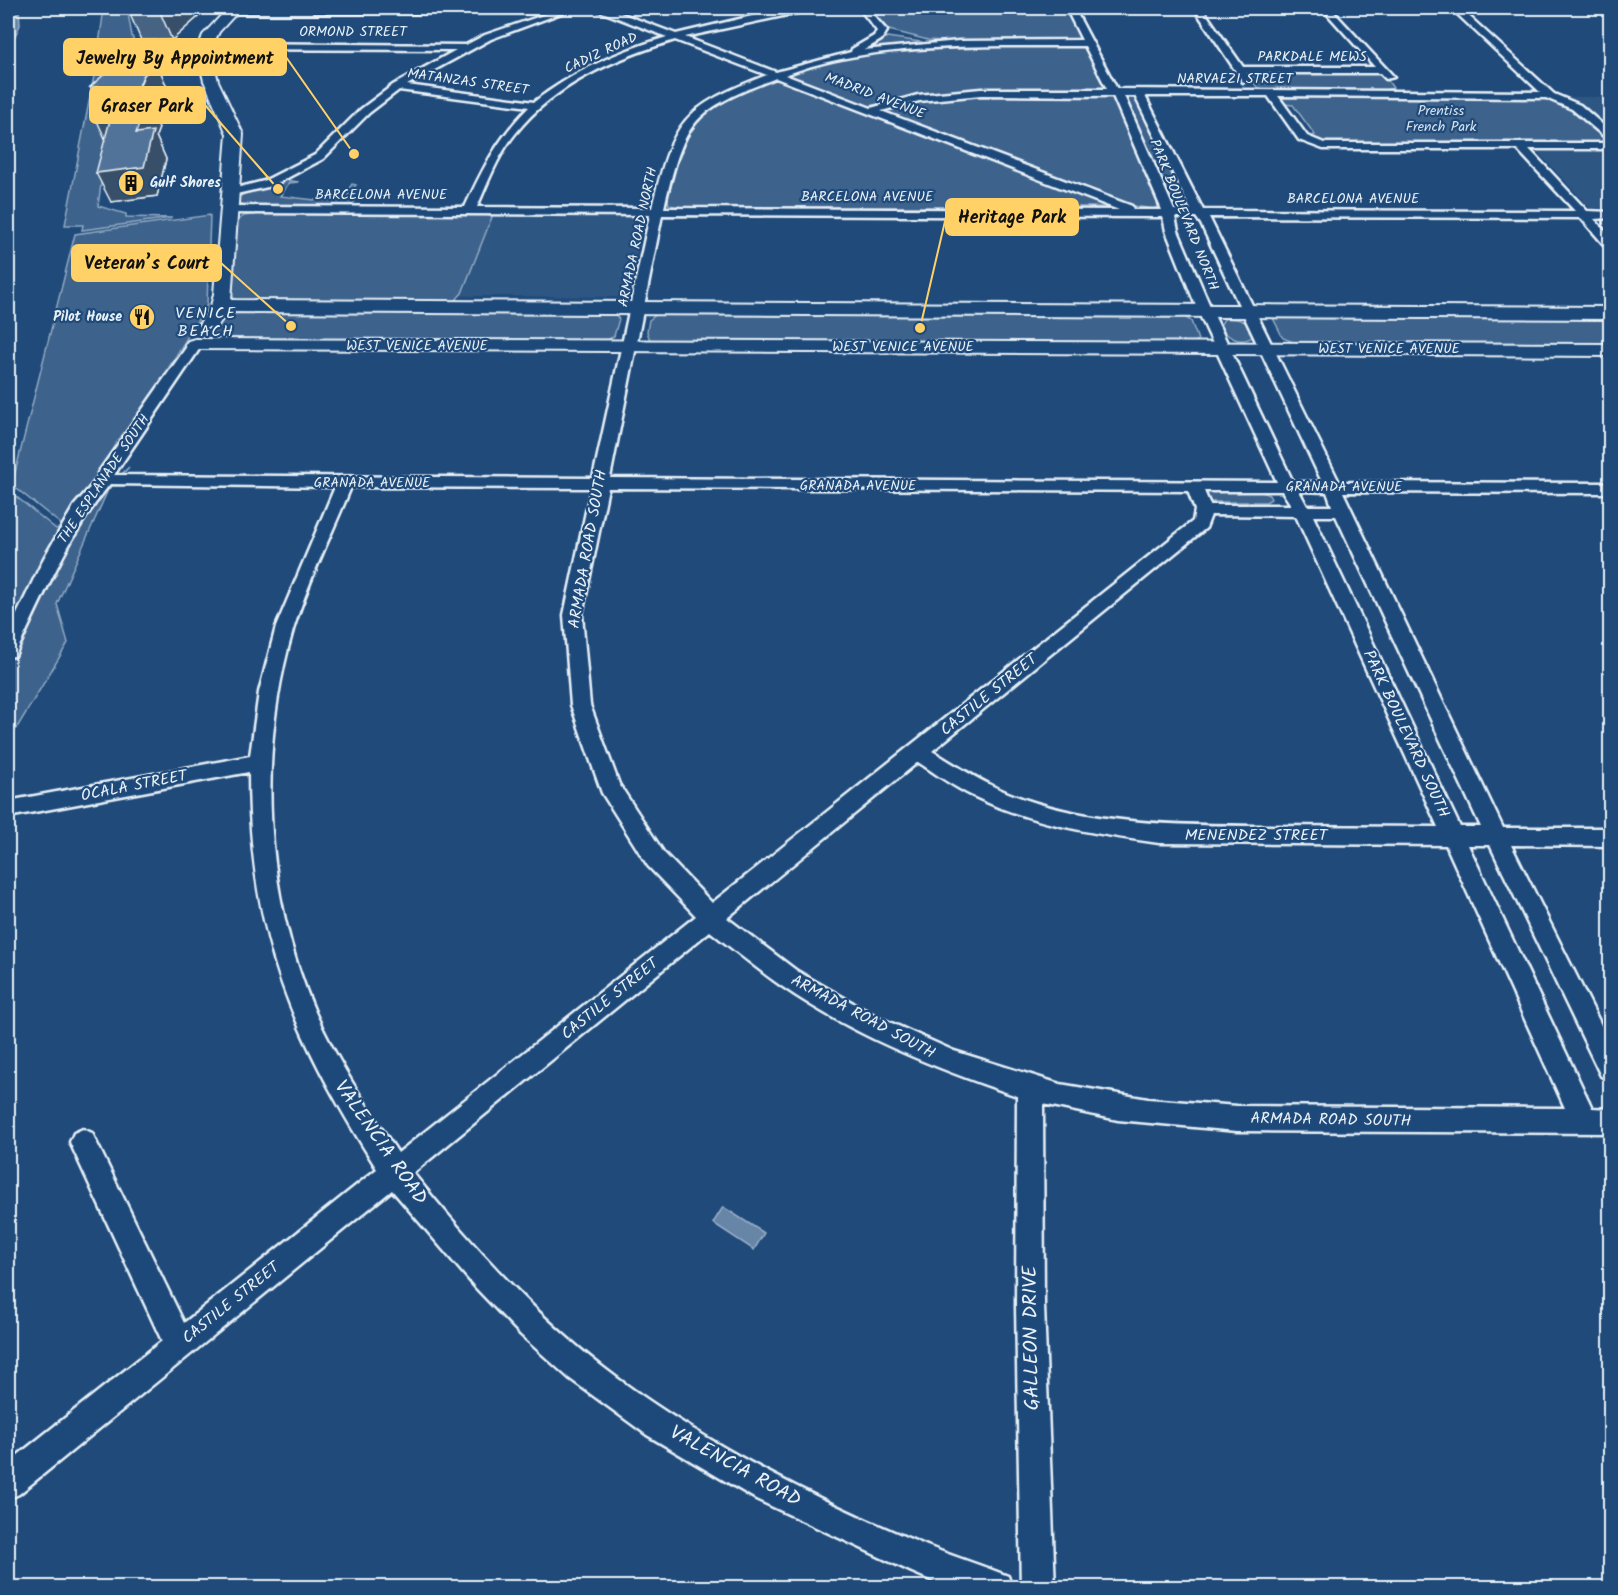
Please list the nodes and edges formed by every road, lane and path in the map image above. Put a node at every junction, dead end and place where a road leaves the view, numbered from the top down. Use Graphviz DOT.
graph roads {
  1 [pos="571,8"];
  2 [pos="600,8"];
  3 [pos="806,8"];
  4 [pos="863,8"];
  5 [pos="1070,8"];
  6 [pos="1198,8"];
  7 [pos="1326,8"];
  8 [pos="1455,8"];
  9 [pos="1602,8"];
  10 [pos="234,9"];
  11 [pos="554,12"];
  12 [pos="1611,15"];
  13 [pos="892,35"];
  14 [pos="675,36"];
  15 [pos="1089,43"];
  16 [pos="952,44"];
  17 [pos="204,46"];
  18 [pos="466,47"];
  19 [pos="840,57"];
  20 [pos="1240,70"];
  21 [pos="1383,70"];
  22 [pos="774,74"];
  23 [pos="397,87"];
  24 [pos="1115,92"];
  25 [pos="1138,92"];
  26 [pos="1256,93"];
  27 [pos="1270,93"];
  28 [pos="1403,93"];
  29 [pos="1550,95"];
  30 [pos="536,105"];
  31 [pos="871,111"];
  32 [pos="1593,120"];
  33 [pos="1611,120"];
  34 [pos="1611,136"];
  35 [pos="1611,146"];
  36 [pos="1521,147"];
  37 [pos="232,192"];
  38 [pos="231,210"];
  39 [pos="469,211"];
  40 [pos="657,212"];
  41 [pos="1139,213"];
  42 [pos="1169,213"];
  43 [pos="1199,213"];
  44 [pos="1582,214"];
  45 [pos="1611,214"];
  46 [pos="1611,244"];
  47 [pos="221,306"];
  48 [pos="637,309"];
  49 [pos="1205,311"];
  50 [pos="1250,312"];
  51 [pos="1611,313"];
  52 [pos="1265,341"];
  53 [pos="195,345"];
  54 [pos="630,346"];
  55 [pos="1222,348"];
  56 [pos="1611,350"];
  57 [pos="107,478"];
  58 [pos="345,483"];
  59 [pos="600,483"];
  60 [pos="1194,486"];
  61 [pos="1287,486"];
  62 [pos="1334,487"];
  63 [pos="1611,488"];
  64 [pos="1203,510"];
  65 [pos="1302,510"];
  66 [pos="1342,511"];
  67 [pos="8,651"];
  68 [pos="919,752"];
  69 [pos="260,762"];
  70 [pos="8,809"];
  71 [pos="1452,835"];
  72 [pos="1496,836"];
  73 [pos="1611,837"];
  74 [pos="710,919"];
  75 [pos="1611,1068"];
  76 [pos="1030,1088"];
  77 [pos="1611,1121"];
  78 [pos="1584,1122"];
  79 [pos="83,1142"];
  80 [pos="395,1171"];
  81 [pos="179,1345"];
  82 [pos="8,1483"];
  83 [pos="996,1587"];
  84 [pos="1038,1587"];
  1 -- 11 [label="street"];
  2 -- 14 [label="street, MADRID AVENUE"];
  3 -- 14 [label="street, CADIZ ROAD"];
  4 -- 13 [label="street"];
  5 -- 15 [label="street, PARK BOULEVARD NORTH"];
  6 -- 20 [label="street"];
  7 -- 21 [label="street"];
  8 -- 29 [label="street"];
  9 -- 12 [label="street"];
  10 -- 11 [label="street"];
  10 -- 17 [label="street"];
  11 -- 18 [label="street"];
  13 -- 16 [label="street"];
  13 -- 19 [label="street"];
  14 -- 22 [label="street, MADRID AVENUE"];
  14 -- 30 [label="street, CADIZ ROAD"];
  15 -- 16 [label="street, ARMADA ROAD NORTH"];
  15 -- 24 [label="street, PARK BOULEVARD NORTH"];
  16 -- 19 [label="street, ARMADA ROAD NORTH"];
  17 -- 18 [label="street, ORMOND STREET"];
  17 -- 37 [label="street"];
  18 -- 23 [label="street"];
  19 -- 22 [label="street, ARMADA ROAD NORTH"];
  20 -- 21 [label="street, PARKDALE MEWS"];
  20 -- 26 [label="street"];
  21 -- 28 [label="street"];
  22 -- 31 [label="street, MADRID AVENUE"];
  22 -- 40 [label="street, ARMADA ROAD NORTH"];
  23 -- 30 [label="street, MATANZAS STREET"];
  23 -- 37 [label="street"];
  24 -- 25 [label="street, NARVAEZI STREET"];
  24 -- 31 [label="street, NARVAEZI STREET"];
  24 -- 42 [label="street, PARK BOULEVARD NORTH"];
  25 -- 26 [label="street, NARVAEZI STREET"];
  25 -- 43 [label="street, PARK BOULEVARD NORTH"];
  26 -- 27 [label="street, NARVAEZI STREET"];
  27 -- 28 [label="street, NARVAEZI STREET"];
  27 -- 36 [label="street"];
  28 -- 29 [label="street, NARVAEZI STREET"];
  29 -- 32 [label="street, NARVAEZI STREET"];
  30 -- 39 [label="street, CADIZ ROAD"];
  31 -- 41 [label="street, MADRID AVENUE"];
  32 -- 33 [label="street"];
  32 -- 34 [label="street, NARVAEZI STREET"];
  35 -- 36 [label="street"];
  36 -- 44 [label="street"];
  37 -- 38 [label="street"];
  38 -- 39 [label="street, BARCELONA AVENUE"];
  38 -- 47 [label="street"];
  39 -- 40 [label="street, BARCELONA AVENUE"];
  40 -- 41 [label="street, BARCELONA AVENUE"];
  40 -- 48 [label="street, ARMADA ROAD NORTH"];
  41 -- 42 [label="street, BARCELONA AVENUE"];
  42 -- 43 [label="street, BARCELONA AVENUE"];
  42 -- 49 [label="street, PARK BOULEVARD NORTH"];
  43 -- 44 [label="street, BARCELONA AVENUE"];
  43 -- 50 [label="street, PARK BOULEVARD NORTH"];
  44 -- 45 [label="street, BARCELONA AVENUE"];
  44 -- 46 [label="street"];
  47 -- 48 [label="street"];
  47 -- 53 [label="street"];
  48 -- 49 [label="street"];
  48 -- 54 [label="street, ARMADA ROAD NORTH"];
  49 -- 50 [label="street"];
  49 -- 55 [label="street, PARK BOULEVARD NORTH"];
  50 -- 51 [label="street"];
  50 -- 52 [label="street, PARK BOULEVARD NORTH"];
  52 -- 55 [label="street, WEST VENICE AVENUE"];
  52 -- 56 [label="street, WEST VENICE AVENUE"];
  52 -- 62 [label="street"];
  53 -- 54 [label="street, WEST VENICE AVENUE"];
  53 -- 57 [label="street, THE ESPLANADE SOUTH"];
  54 -- 55 [label="street, WEST VENICE AVENUE"];
  54 -- 59 [label="street, ARMADA ROAD SOUTH"];
  55 -- 61 [label="street, PARK BOULEVARD SOUTH"];
  57 -- 58 [label="street, GRANADA AVENUE"];
  57 -- 67 [label="street, THE ESPLANADE SOUTH"];
  58 -- 59 [label="street, GRANADA AVENUE"];
  58 -- 69 [label="street, VALENCIA ROAD"];
  59 -- 60 [label="street, GRANADA AVENUE"];
  59 -- 74 [label="street, ARMADA ROAD SOUTH"];
  60 -- 61 [label="street, GRANADA AVENUE"];
  60 -- 64 [label="street"];
  61 -- 62 [label="street, GRANADA AVENUE"];
  61 -- 65 [label="street, PARK BOULEVARD SOUTH"];
  62 -- 63 [label="street, GRANADA AVENUE"];
  62 -- 66 [label="street"];
  64 -- 65 [label="street"];
  64 -- 68 [label="street, CASTILE STREET"];
  65 -- 66 [label="street"];
  65 -- 71 [label="street, PARK BOULEVARD SOUTH"];
  66 -- 72 [label="street"];
  68 -- 71 [label="street, MENENDEZ STREET"];
  68 -- 74 [label="street, CASTILE STREET"];
  69 -- 70 [label="street, OCALA STREET"];
  69 -- 80 [label="street, VALENCIA ROAD"];
  71 -- 72 [label="street, MENENDEZ STREET"];
  71 -- 78 [label="street, PARK BOULEVARD SOUTH"];
  72 -- 73 [label="street, MENENDEZ STREET"];
  72 -- 75 [label="street"];
  74 -- 76 [label="street, ARMADA ROAD SOUTH"];
  74 -- 80 [label="street, CASTILE STREET"];
  76 -- 78 [label="street, ARMADA ROAD SOUTH"];
  76 -- 84 [label="street, GALLEON DRIVE"];
  77 -- 78 [label="street, ARMADA ROAD SOUTH"];
  79 -- 81 [label="street"];
  80 -- 81 [label="street, CASTILE STREET"];
  80 -- 83 [label="street, VALENCIA ROAD"];
  81 -- 82 [label="street, CASTILE STREET"];
}
